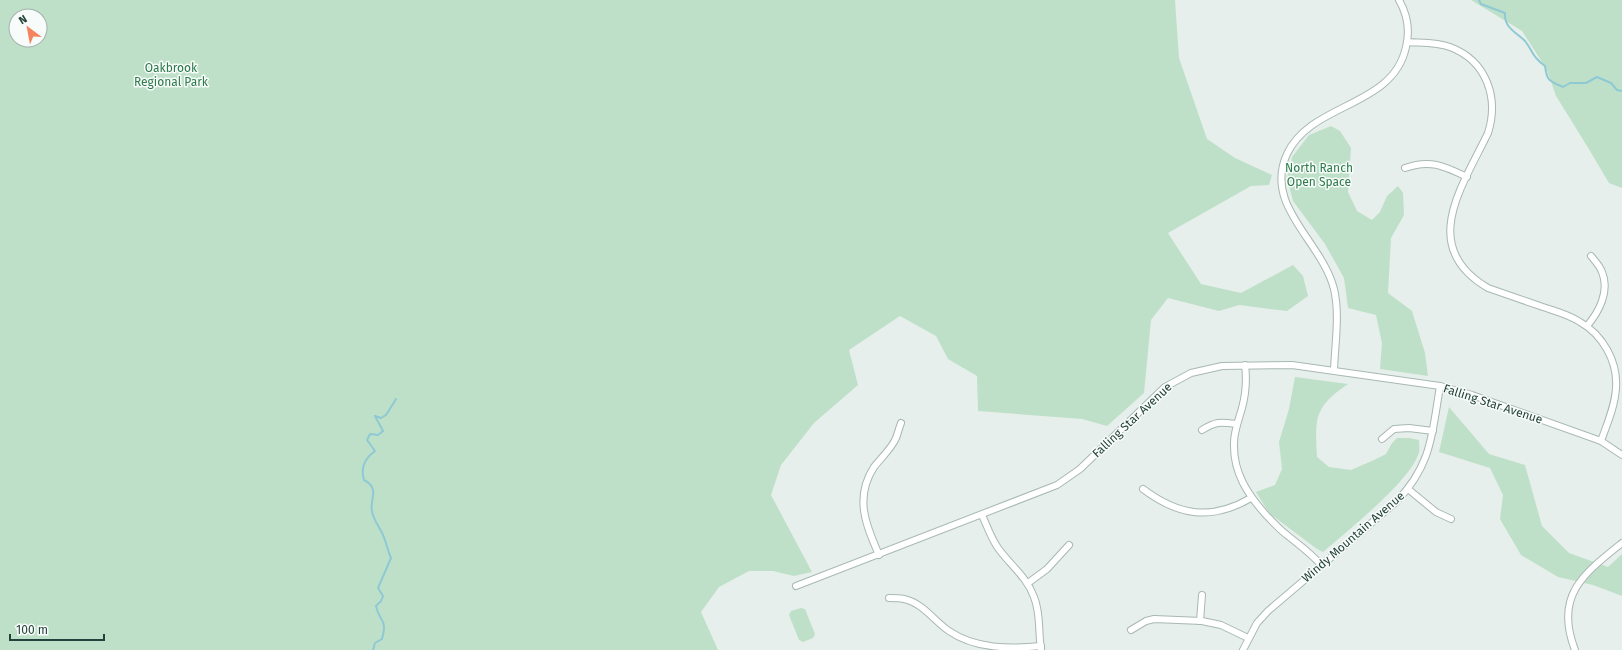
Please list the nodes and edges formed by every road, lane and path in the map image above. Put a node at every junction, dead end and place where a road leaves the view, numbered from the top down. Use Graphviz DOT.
graph roads {
  1 [pos="1399,0"];
  2 [pos="1407,42"];
  3 [pos="1405,168"];
  4 [pos="1467,177"];
  5 [pos="1591,256"];
  6 [pos="1587,326"];
  7 [pos="1245,365"];
  8 [pos="1334,370"];
  9 [pos="1440,386"];
  10 [pos="901,423"];
  11 [pos="1236,424"];
  12 [pos="1202,430"];
  13 [pos="1433,431"];
  14 [pos="1382,439"];
  15 [pos="1601,441"];
  16 [pos="1622,455"];
  17 [pos="1142,489"];
  18 [pos="1408,489"];
  19 [pos="1251,498"];
  20 [pos="982,515"];
  21 [pos="1451,519"];
  22 [pos="1622,543"];
  23 [pos="1070,545"];
  24 [pos="879,554"];
  25 [pos="1321,565"];
  26 [pos="1028,584"];
  27 [pos="796,586"];
  28 [pos="1202,595"];
  29 [pos="889,598"];
  30 [pos="1200,621"];
  31 [pos="1132,630"];
  32 [pos="1248,638"];
  33 [pos="1041,648"];
  34 [pos="1243,650"];
  35 [pos="1575,650"];
  1 -- 2 [label="street"];
  2 -- 4 [label="street"];
  2 -- 8 [label="street"];
  3 -- 4 [label="street"];
  4 -- 6 [label="street"];
  5 -- 6 [label="street"];
  6 -- 15 [label="street"];
  7 -- 8 [label="street, Falling Star Avenue"];
  7 -- 11 [label="street"];
  7 -- 20 [label="street, Falling Star Avenue"];
  8 -- 9 [label="street, Falling Star Avenue"];
  9 -- 13 [label="street, Windy Mountain Avenue"];
  9 -- 15 [label="street, Falling Star Avenue"];
  10 -- 24 [label="street"];
  11 -- 12 [label="street"];
  11 -- 19 [label="street"];
  13 -- 14 [label="street"];
  13 -- 18 [label="street, Windy Mountain Avenue"];
  15 -- 16 [label="street, Falling Star Avenue"];
  17 -- 19 [label="street"];
  18 -- 21 [label="street"];
  18 -- 25 [label="street, Windy Mountain Avenue"];
  19 -- 25 [label="street"];
  20 -- 24 [label="street, Falling Star Avenue"];
  20 -- 26 [label="street"];
  22 -- 35 [label="street"];
  23 -- 26 [label="street"];
  24 -- 27 [label="street, Falling Star Avenue"];
  25 -- 32 [label="street, Windy Mountain Avenue"];
  26 -- 33 [label="street"];
  28 -- 30 [label="street"];
  29 -- 33 [label="street"];
  30 -- 31 [label="street"];
  30 -- 32 [label="street"];
  32 -- 34 [label="street, Windy Mountain Avenue"];
}
